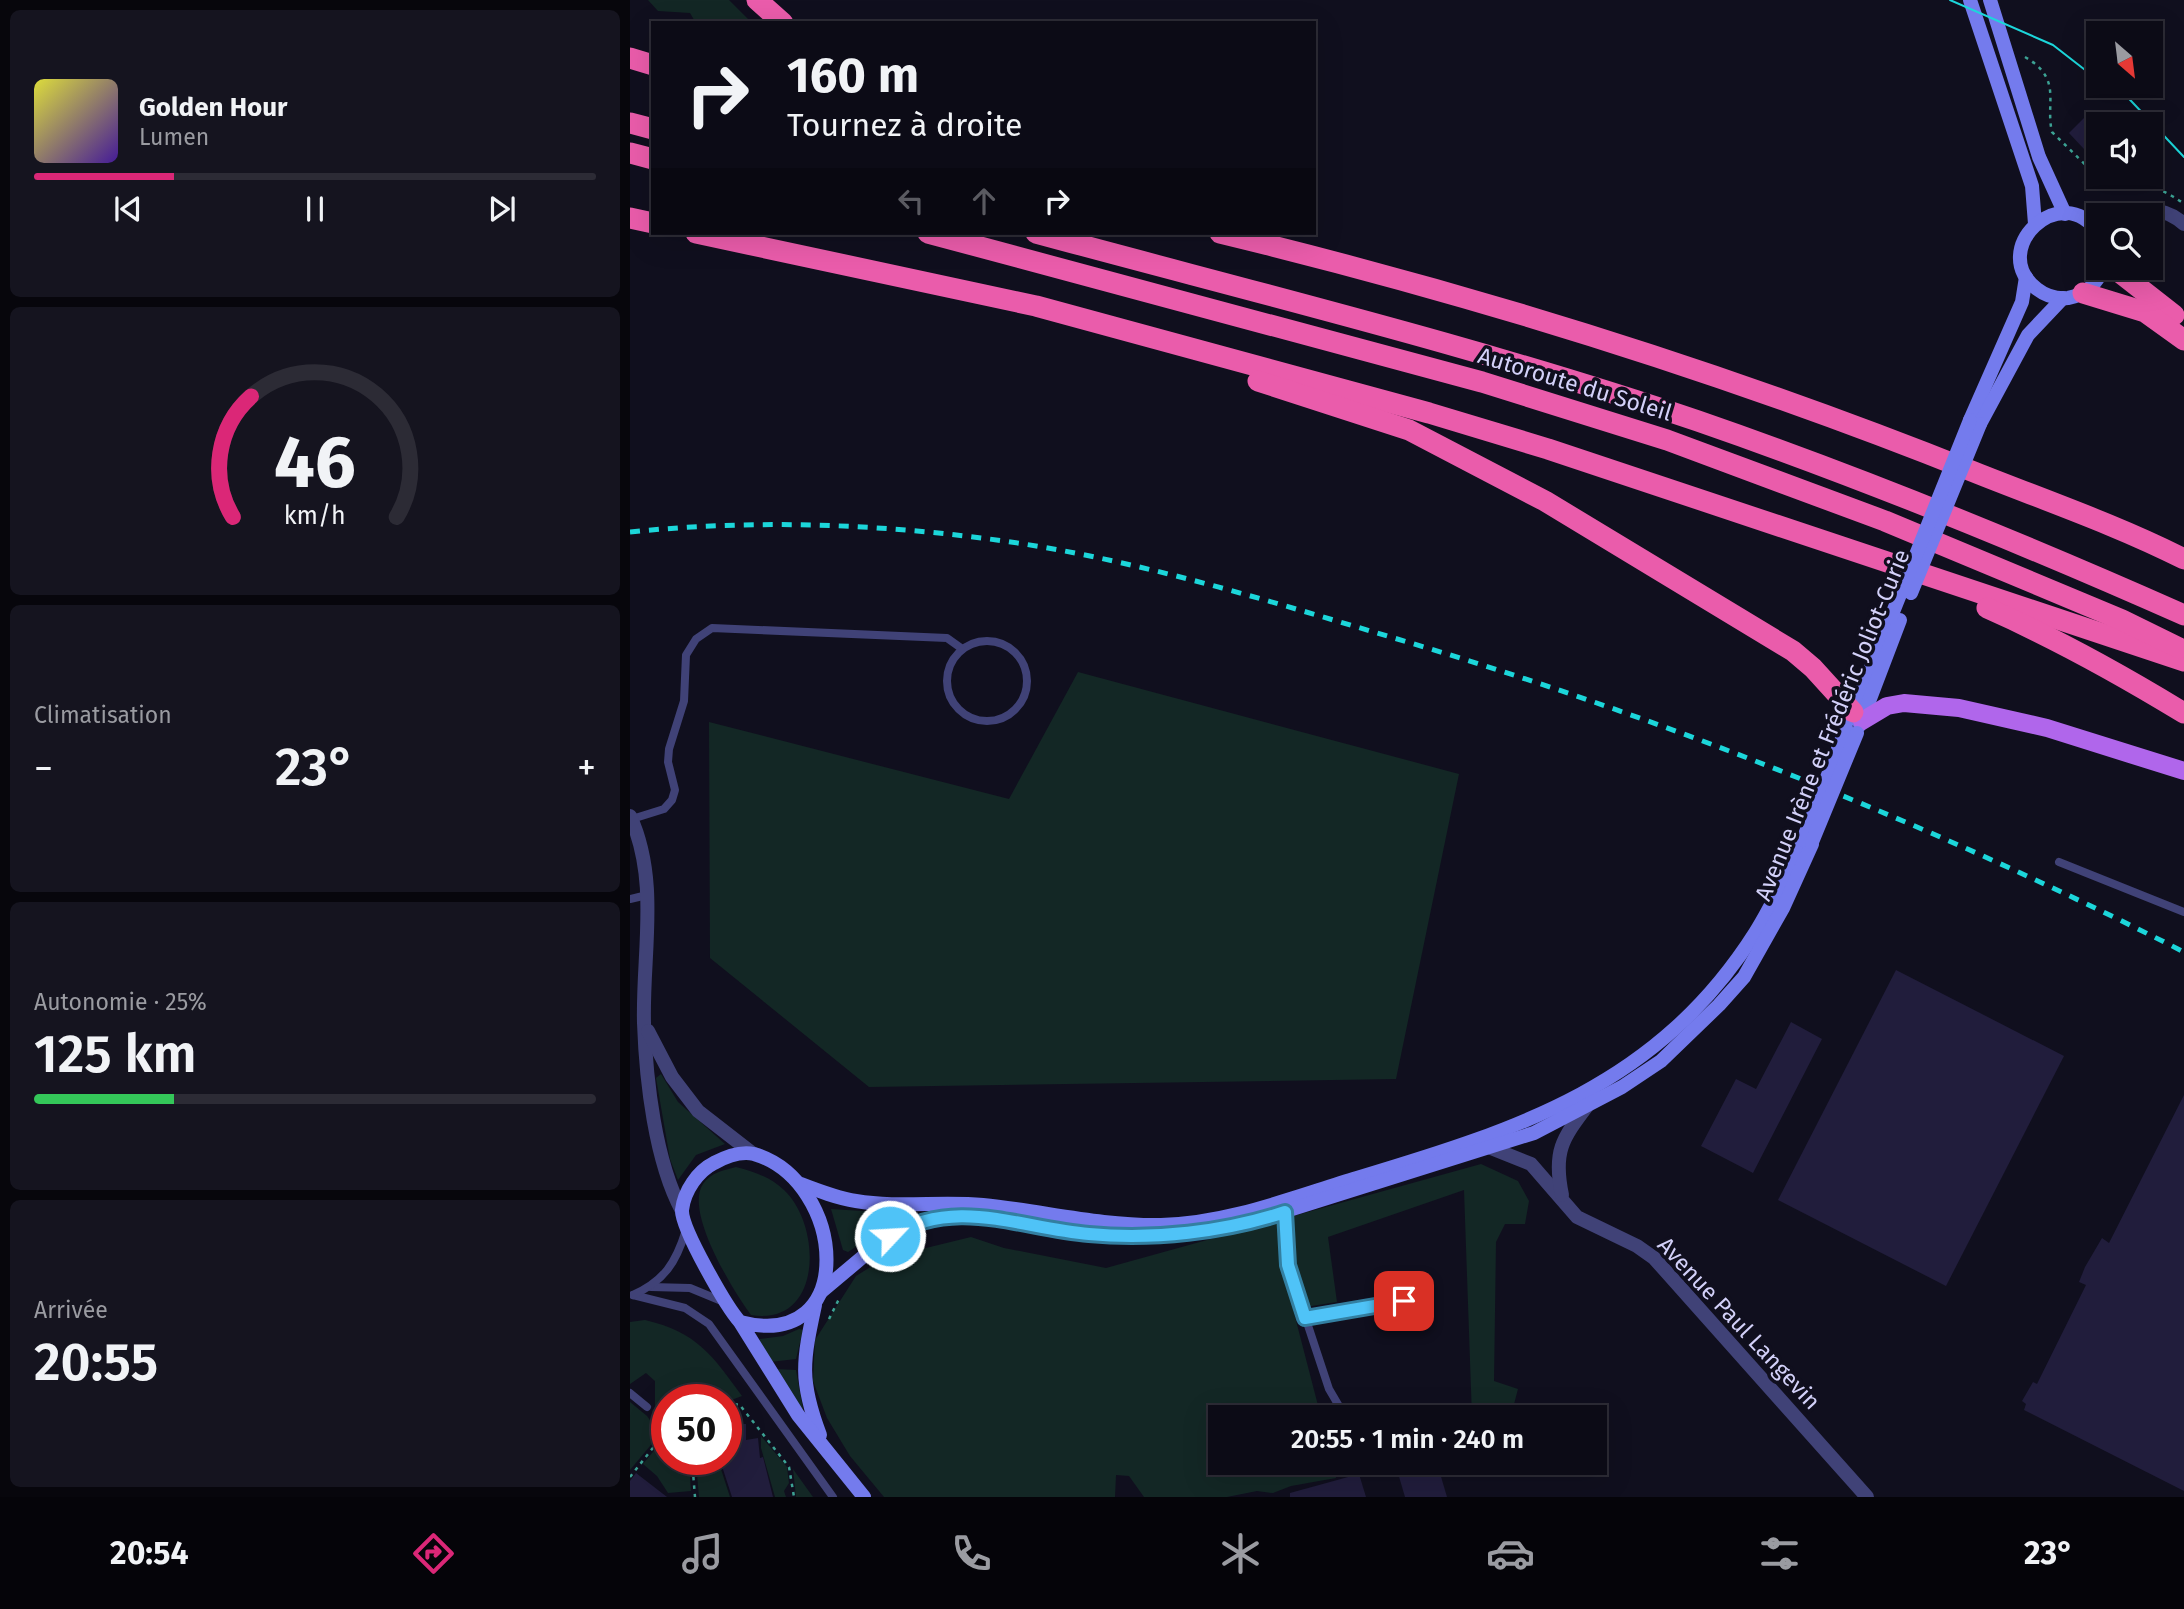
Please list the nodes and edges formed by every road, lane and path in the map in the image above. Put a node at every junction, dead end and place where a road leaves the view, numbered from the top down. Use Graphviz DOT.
graph roads {
  1 [pos="757,0"];
  2 [pos="1970,0"];
  3 [pos="1990,0"];
  4 [pos="781,21"];
  5 [pos="2005,46"];
  6 [pos="630,58"];
  7 [pos="651,64"];
  8 [pos="630,123"];
  9 [pos="651,128"];
  10 [pos="630,153"];
  11 [pos="651,158"];
  12 [pos="2184,203"];
  13 [pos="2163,212"];
  14 [pos="2065,214"];
  15 [pos="630,218"];
  16 [pos="651,223"];
  17 [pos="2086,223"];
  18 [pos="2035,224"];
  19 [pos="2184,224"];
  20 [pos="705,235"];
  21 [pos="935,235"];
  22 [pos="1043,235"];
  23 [pos="1228,235"];
  24 [pos="2026,277"];
  25 [pos="2095,280"];
  26 [pos="2130,280"];
  27 [pos="2073,295"];
  28 [pos="2184,322"];
  29 [pos="2184,340"];
  30 [pos="1221,358"];
  31 [pos="1975,422"];
  32 [pos="2178,555"];
  33 [pos="1876,559"];
  34 [pos="2184,615"];
  35 [pos="961,648"];
  36 [pos="2184,651"];
  37 [pos="2184,661"];
  38 [pos="2184,713"];
  39 [pos="1855,724"];
  40 [pos="2184,771"];
  41 [pos="631,818"];
  42 [pos="1807,842"];
  43 [pos="2059,862"];
  44 [pos="647,895"];
  45 [pos="630,899"];
  46 [pos="2184,912"];
  47 [pos="644,1024"];
  48 [pos="1587,1106"];
  49 [pos="1491,1148"];
  50 [pos="752,1153"];
  51 [pos="801,1184"];
  52 [pos="1563,1199"];
  53 [pos="682,1211"];
  54 [pos="1285,1212"];
  55 [pos="687,1227"];
  56 [pos="651,1287"];
  57 [pos="843,1293"];
  58 [pos="631,1296"];
  59 [pos="1429,1297"];
  60 [pos="818,1299"];
  61 [pos="724,1302"];
  62 [pos="1305,1318"];
  63 [pos="740,1322"];
  64 [pos="825,1326"];
  65 [pos="630,1393"];
  66 [pos="1339,1405"];
  67 [pos="647,1407"];
  68 [pos="742,1408"];
  69 [pos="651,1412"];
  70 [pos="824,1446"];
  71 [pos="651,1451"];
  72 [pos="693,1475"];
  73 [pos="630,1477"];
  74 [pos="694,1497"];
  75 [pos="794,1497"];
  76 [pos="833,1497"];
  77 [pos="864,1497"];
  78 [pos="1867,1497"];
  1 -- 4 [label="highway"];
  2 -- 18 [label="main road"];
  3 -- 5 [label="main road"];
  5 -- 12 [label="path"];
  5 -- 14 [label="main road"];
  6 -- 7 [label="highway"];
  8 -- 9 [label="highway"];
  10 -- 11 [label="highway"];
  13 -- 19 [label="street"];
  14 -- 17 [label="main road"];
  14 -- 18 [label="main road"];
  15 -- 16 [label="highway"];
  18 -- 24 [label="main road, Avenue Irène et Frédéric Joliot-Curie"];
  20 -- 30 [label="highway"];
  21 -- 36 [label="highway, Autoroute du Soleil"];
  22 -- 34 [label="highway, Autoroute du Soleil"];
  23 -- 32 [label="highway"];
  24 -- 27 [label="main road"];
  24 -- 31 [label="main road, Avenue Irène et Frédéric Joliot-Curie"];
  25 -- 27 [label="main road, Avenue Irène et Frédéric Joliot-Curie"];
  26 -- 28 [label="highway"];
  27 -- 29 [label="highway"];
  27 -- 31 [label="main road, Avenue Irène et Frédéric Joliot-Curie"];
  30 -- 33 [label="highway"];
  30 -- 39 [label="highway"];
  31 -- 39 [label="main road, Avenue Irène et Frédéric Joliot-Curie, bridge"];
  33 -- 37 [label="highway"];
  33 -- 38 [label="highway"];
  35 -- 35 [label="lane"];
  35 -- 41 [label="lane"];
  39 -- 40 [label="main road"];
  39 -- 42 [label="main road, Avenue Irène et Frédéric Joliot-Curie, bridge"];
  41 -- 44 [label="street"];
  42 -- 48 [label="main road, Avenue Irène et Frédéric Joliot-Curie"];
  42 -- 51 [label="main road, Avenue Irène et Frédéric Joliot-Curie"];
  43 -- 46 [label="lane"];
  44 -- 45 [label="lane"];
  44 -- 47 [label="street"];
  47 -- 50 [label="street"];
  47 -- 53 [label="street"];
  48 -- 49 [label="main road, Avenue Irène et Frédéric Joliot-Curie"];
  48 -- 52 [label="street"];
  49 -- 52 [label="street, Avenue Paul Langevin"];
  49 -- 54 [label="main road, Avenue Irène et Frédéric Joliot-Curie"];
  50 -- 51 [label="main road"];
  50 -- 53 [label="main road"];
  51 -- 60 [label="main road"];
  52 -- 78 [label="street, Avenue Paul Langevin"];
  53 -- 55 [label="main road"];
  54 -- 60 [label="main road, Avenue Irène et Frédéric Joliot-Curie"];
  54 -- 62 [label="lane"];
  55 -- 56 [label="lane"];
  55 -- 61 [label="main road"];
  56 -- 58 [label="lane"];
  56 -- 61 [label="lane"];
  57 -- 64 [label="path"];
  58 -- 76 [label="lane"];
  59 -- 62 [label="lane"];
  60 -- 63 [label="main road"];
  60 -- 70 [label="main road"];
  61 -- 63 [label="main road"];
  62 -- 66 [label="lane"];
  63 -- 70 [label="main road"];
  65 -- 67 [label="lane"];
  67 -- 69 [label="path"];
  68 -- 75 [label="path"];
  70 -- 77 [label="main road"];
  71 -- 73 [label="path"];
  72 -- 74 [label="path"];
}
